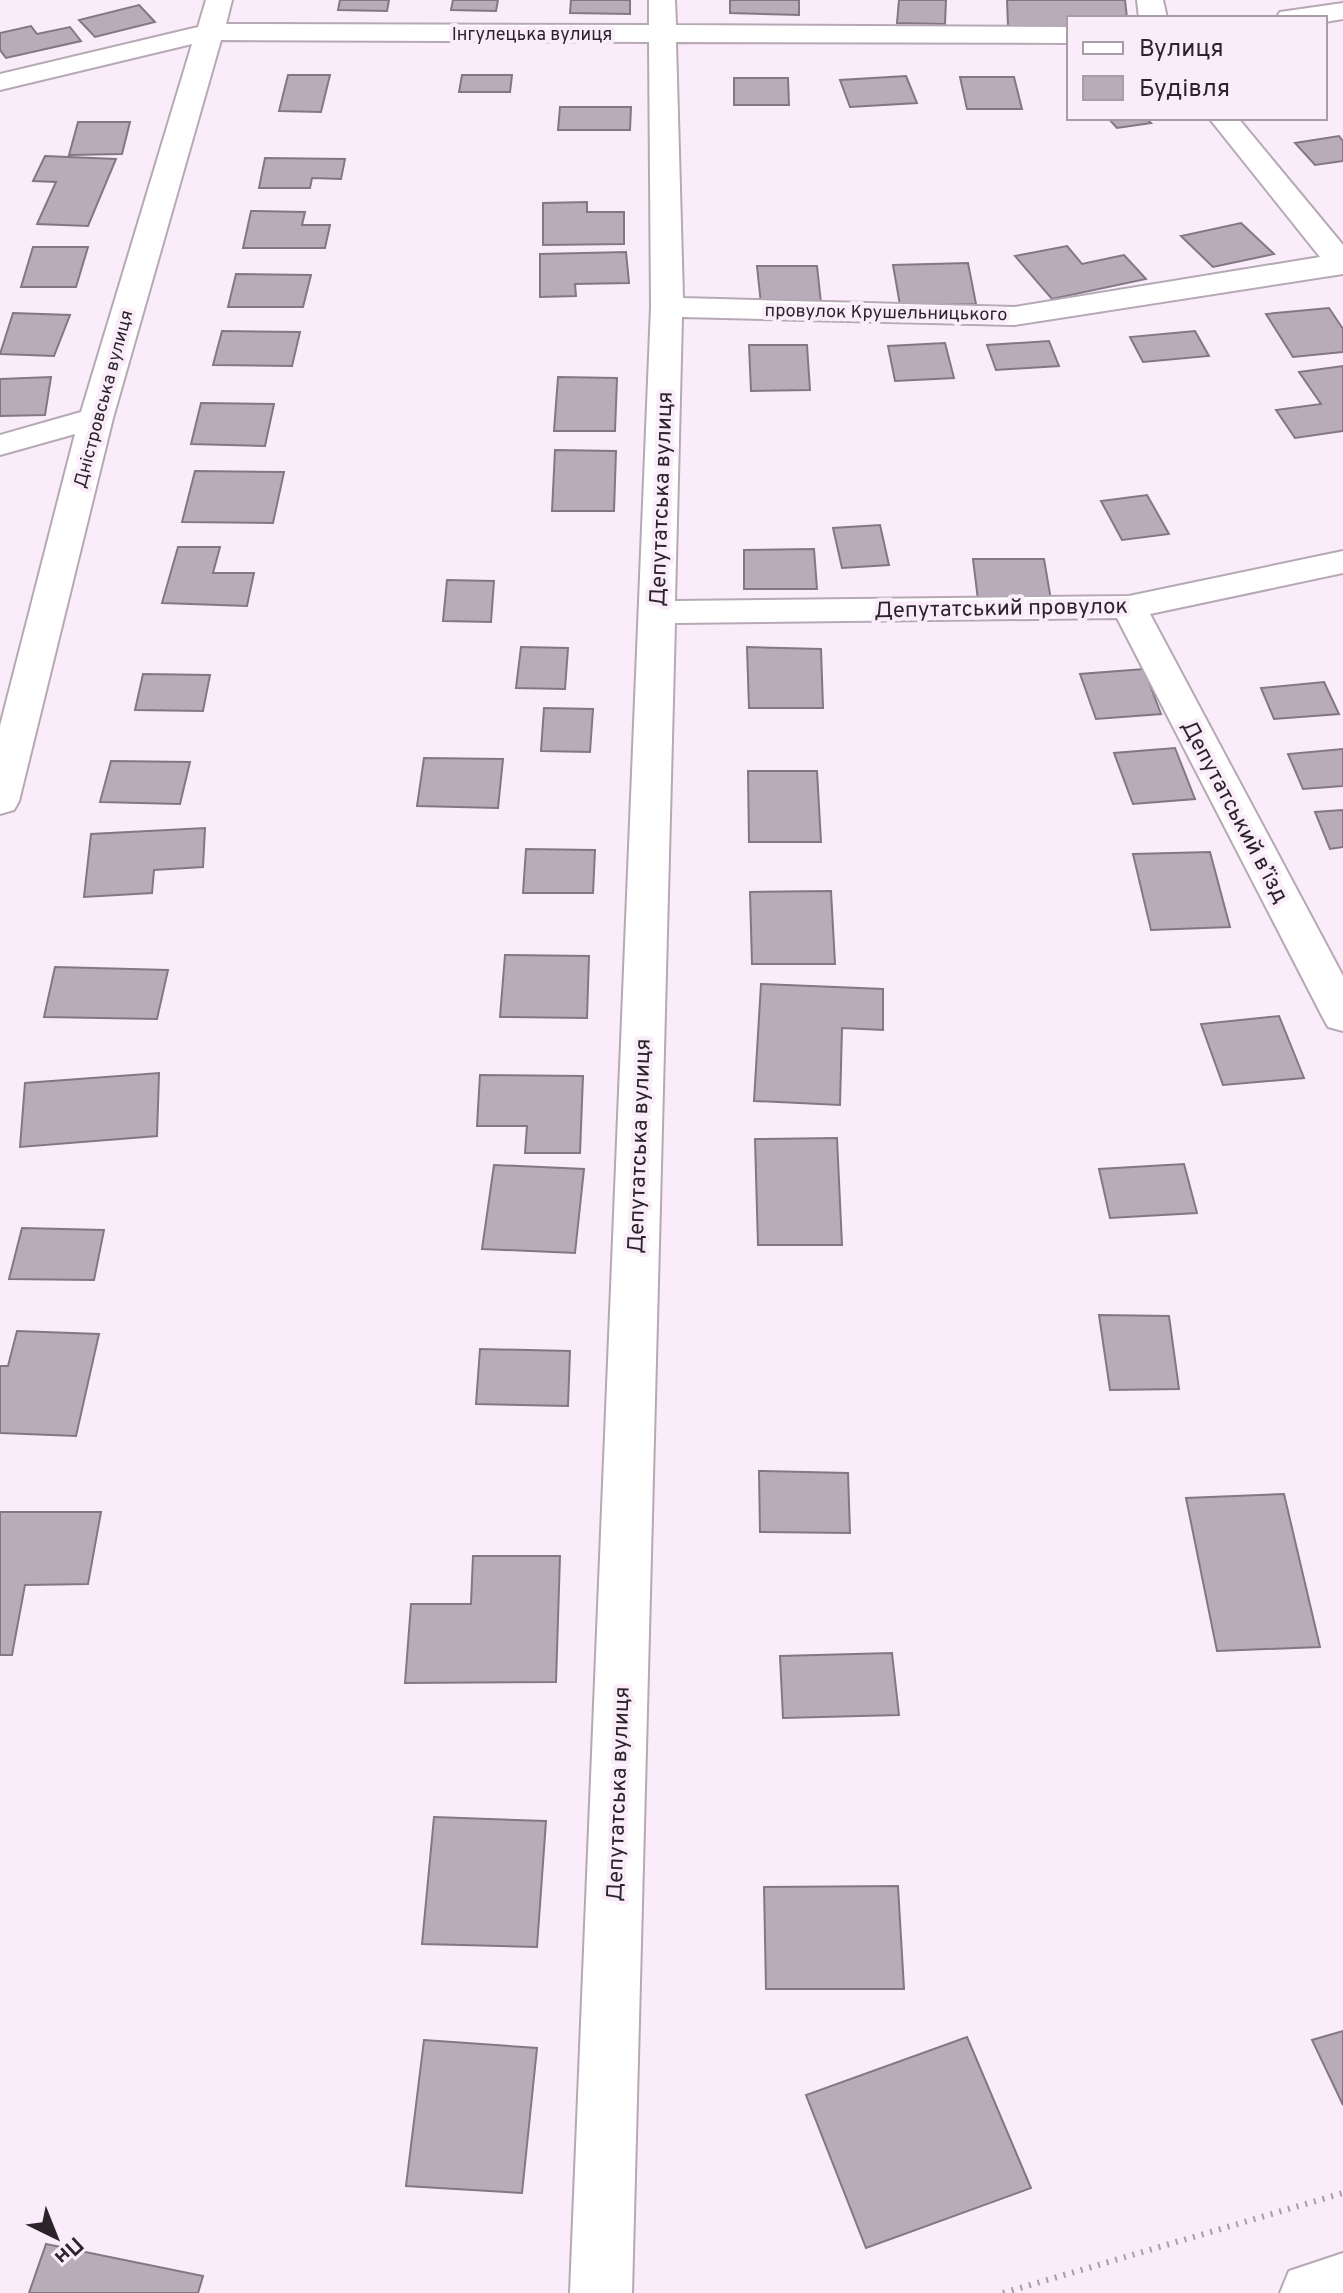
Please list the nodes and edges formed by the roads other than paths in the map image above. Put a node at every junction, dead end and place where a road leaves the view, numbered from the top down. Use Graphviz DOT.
graph roads {
  1 [pos="219,0"];
  2 [pos="1343,11"];
  3 [pos="1305,16"];
  4 [pos="662,17"];
  5 [pos="209,32"];
  6 [pos="1067,35"];
  7 [pos="0,82"];
  8 [pos="1225,120"];
  9 [pos="1342,264"];
  10 [pos="667,307"];
  11 [pos="96,418"];
  12 [pos="0,445"];
  13 [pos="1343,562"];
  14 [pos="1129,607"];
  15 [pos="655,612"];
  16 [pos="0,801"];
  17 [pos="1343,1016"];
  18 [pos="1343,2283"];
  19 [pos="601,2293"];
  20 [pos="1311,2293"];
  1 -- 5 [label="street, Дністровська вулиця"];
  2 -- 3 [label="street"];
  4 -- 5 [label="street, Інгулецька вулиця"];
  4 -- 6 [label="street, Інгулецька вулиця"];
  4 -- 10 [label="street, Депутатська вулиця"];
  5 -- 7 [label="street, Інгулецька вулиця"];
  5 -- 11 [label="street, Дністровська вулиця"];
  8 -- 9 [label="street"];
  9 -- 10 [label="street, провулок Крушельницького"];
  10 -- 15 [label="street, Депутатська вулиця"];
  11 -- 12 [label="street"];
  11 -- 16 [label="street, Дністровська вулиця"];
  13 -- 14 [label="street, Депутатський провулок"];
  14 -- 15 [label="street, Депутатський провулок"];
  14 -- 17 [label="street, Депутатський в’їзд"];
  15 -- 19 [label="street, Депутатська вулиця"];
  18 -- 20 [label="street"];
}
